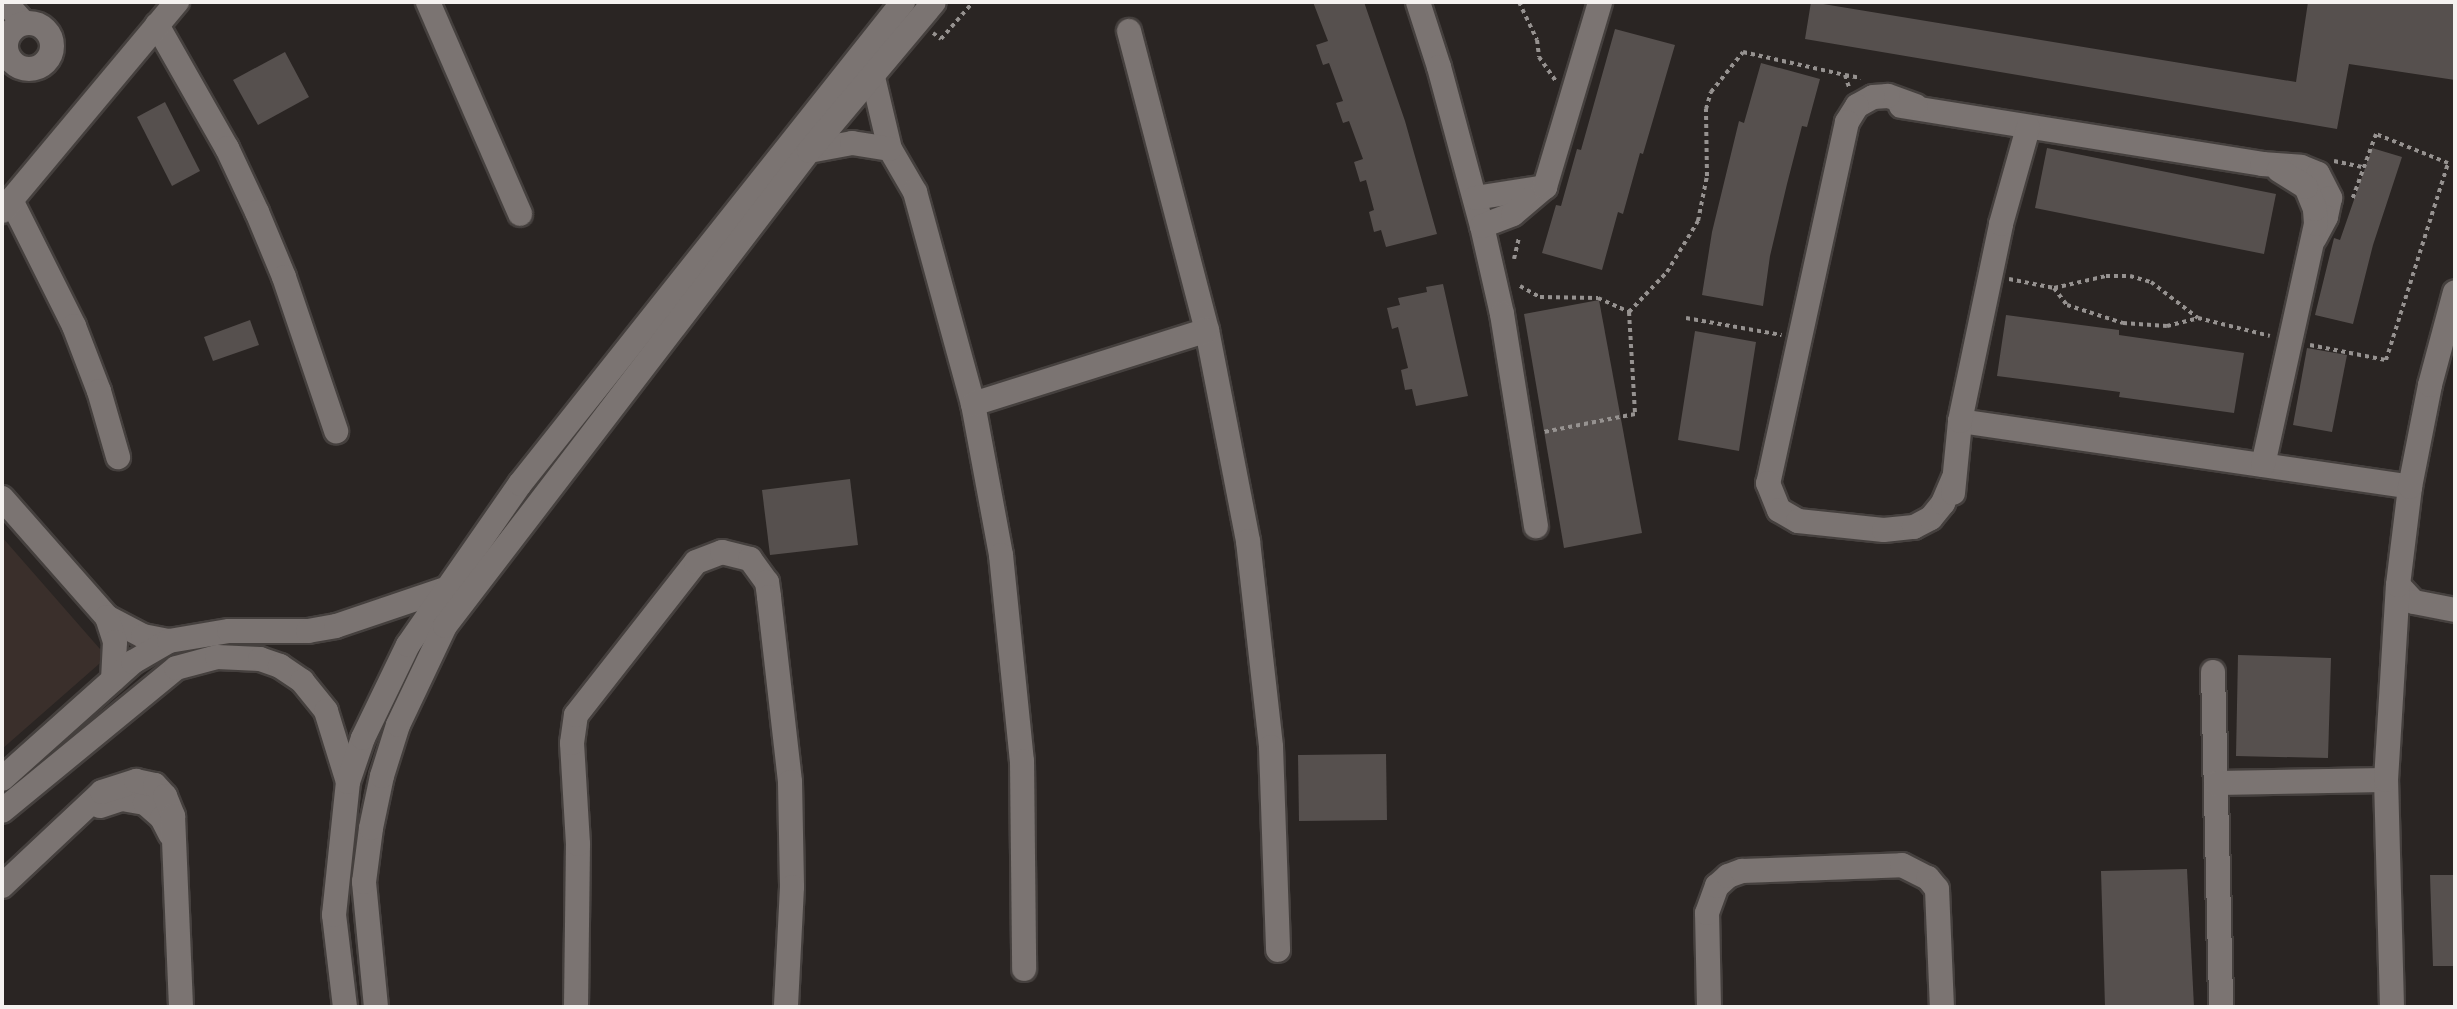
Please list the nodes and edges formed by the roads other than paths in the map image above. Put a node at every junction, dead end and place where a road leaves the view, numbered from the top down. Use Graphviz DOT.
graph roads {
  1 [pos="5,2"];
  2 [pos="177,2"];
  3 [pos="428,2"];
  4 [pos="903,2"];
  5 [pos="934,2"];
  6 [pos="1418,2"];
  7 [pos="1600,2"];
  8 [pos="24,23"];
  9 [pos="157,25"];
  10 [pos="1129,31"];
  11 [pos="872,73"];
  12 [pos="2028,128"];
  13 [pos="890,149"];
  14 [pos="809,151"];
  15 [pos="1545,187"];
  16 [pos="1475,198"];
  17 [pos="6,206"];
  18 [pos="520,214"];
  19 [pos="1482,226"];
  20 [pos="2455,292"];
  21 [pos="1207,330"];
  22 [pos="973,404"];
  23 [pos="1960,421"];
  24 [pos="336,431"];
  25 [pos="118,457"];
  26 [pos="2263,465"];
  27 [pos="2410,487"];
  28 [pos="2,498"];
  29 [pos="1536,526"];
  30 [pos="2398,585"];
  31 [pos="445,589"];
  32 [pos="2455,610"];
  33 [pos="107,617"];
  34 [pos="2455,623"];
  35 [pos="2394,628"];
  36 [pos="169,641"];
  37 [pos="2213,672"];
  38 [pos="113,680"];
  39 [pos="2,779"];
  40 [pos="2386,780"];
  41 [pos="348,782"];
  42 [pos="2216,783"];
  43 [pos="2,811"];
  44 [pos="2,886"];
  45 [pos="1278,950"];
  46 [pos="1024,969"];
  47 [pos="181,1007"];
  48 [pos="345,1007"];
  49 [pos="376,1007"];
  50 [pos="576,1007"];
  51 [pos="786,1007"];
  52 [pos="1709,1007"];
  53 [pos="1942,1007"];
  54 [pos="2221,1007"];
  55 [pos="2392,1007"];
  1 -- 8 [label="street"];
  2 -- 9 [label="street"];
  3 -- 18 [label="street"];
  4 -- 31 [label="street"];
  5 -- 11 [label="street"];
  6 -- 16 [label="street"];
  7 -- 15 [label="street"];
  9 -- 17 [label="street"];
  9 -- 24 [label="street"];
  10 -- 21 [label="street"];
  11 -- 13 [label="street"];
  11 -- 14 [label="street"];
  12 -- 23 [label="street"];
  12 -- 23 [label="street"];
  12 -- 26 [label="street"];
  13 -- 14 [label="street"];
  13 -- 22 [label="street"];
  14 -- 49 [label="street"];
  15 -- 16 [label="street"];
  15 -- 19 [label="street"];
  16 -- 19 [label="street"];
  17 -- 25 [label="street"];
  19 -- 29 [label="street"];
  20 -- 27 [label="street"];
  21 -- 22 [label="street"];
  21 -- 45 [label="street"];
  22 -- 46 [label="street"];
  23 -- 26 [label="street"];
  26 -- 27 [label="street"];
  27 -- 30 [label="street"];
  28 -- 33 [label="street"];
  30 -- 32 [label="street"];
  30 -- 35 [label="street"];
  31 -- 36 [label="street"];
  31 -- 41 [label="street"];
  33 -- 36 [label="street"];
  33 -- 38 [label="street"];
  34 -- 35 [label="street"];
  35 -- 40 [label="street"];
  36 -- 38 [label="street"];
  37 -- 42 [label="street"];
  38 -- 39 [label="street"];
  40 -- 42 [label="street"];
  40 -- 55 [label="street"];
  41 -- 43 [label="street"];
  41 -- 48 [label="street"];
  42 -- 54 [label="street"];
  44 -- 47 [label="street"];
  50 -- 51 [label="street"];
  52 -- 53 [label="street"];
}
